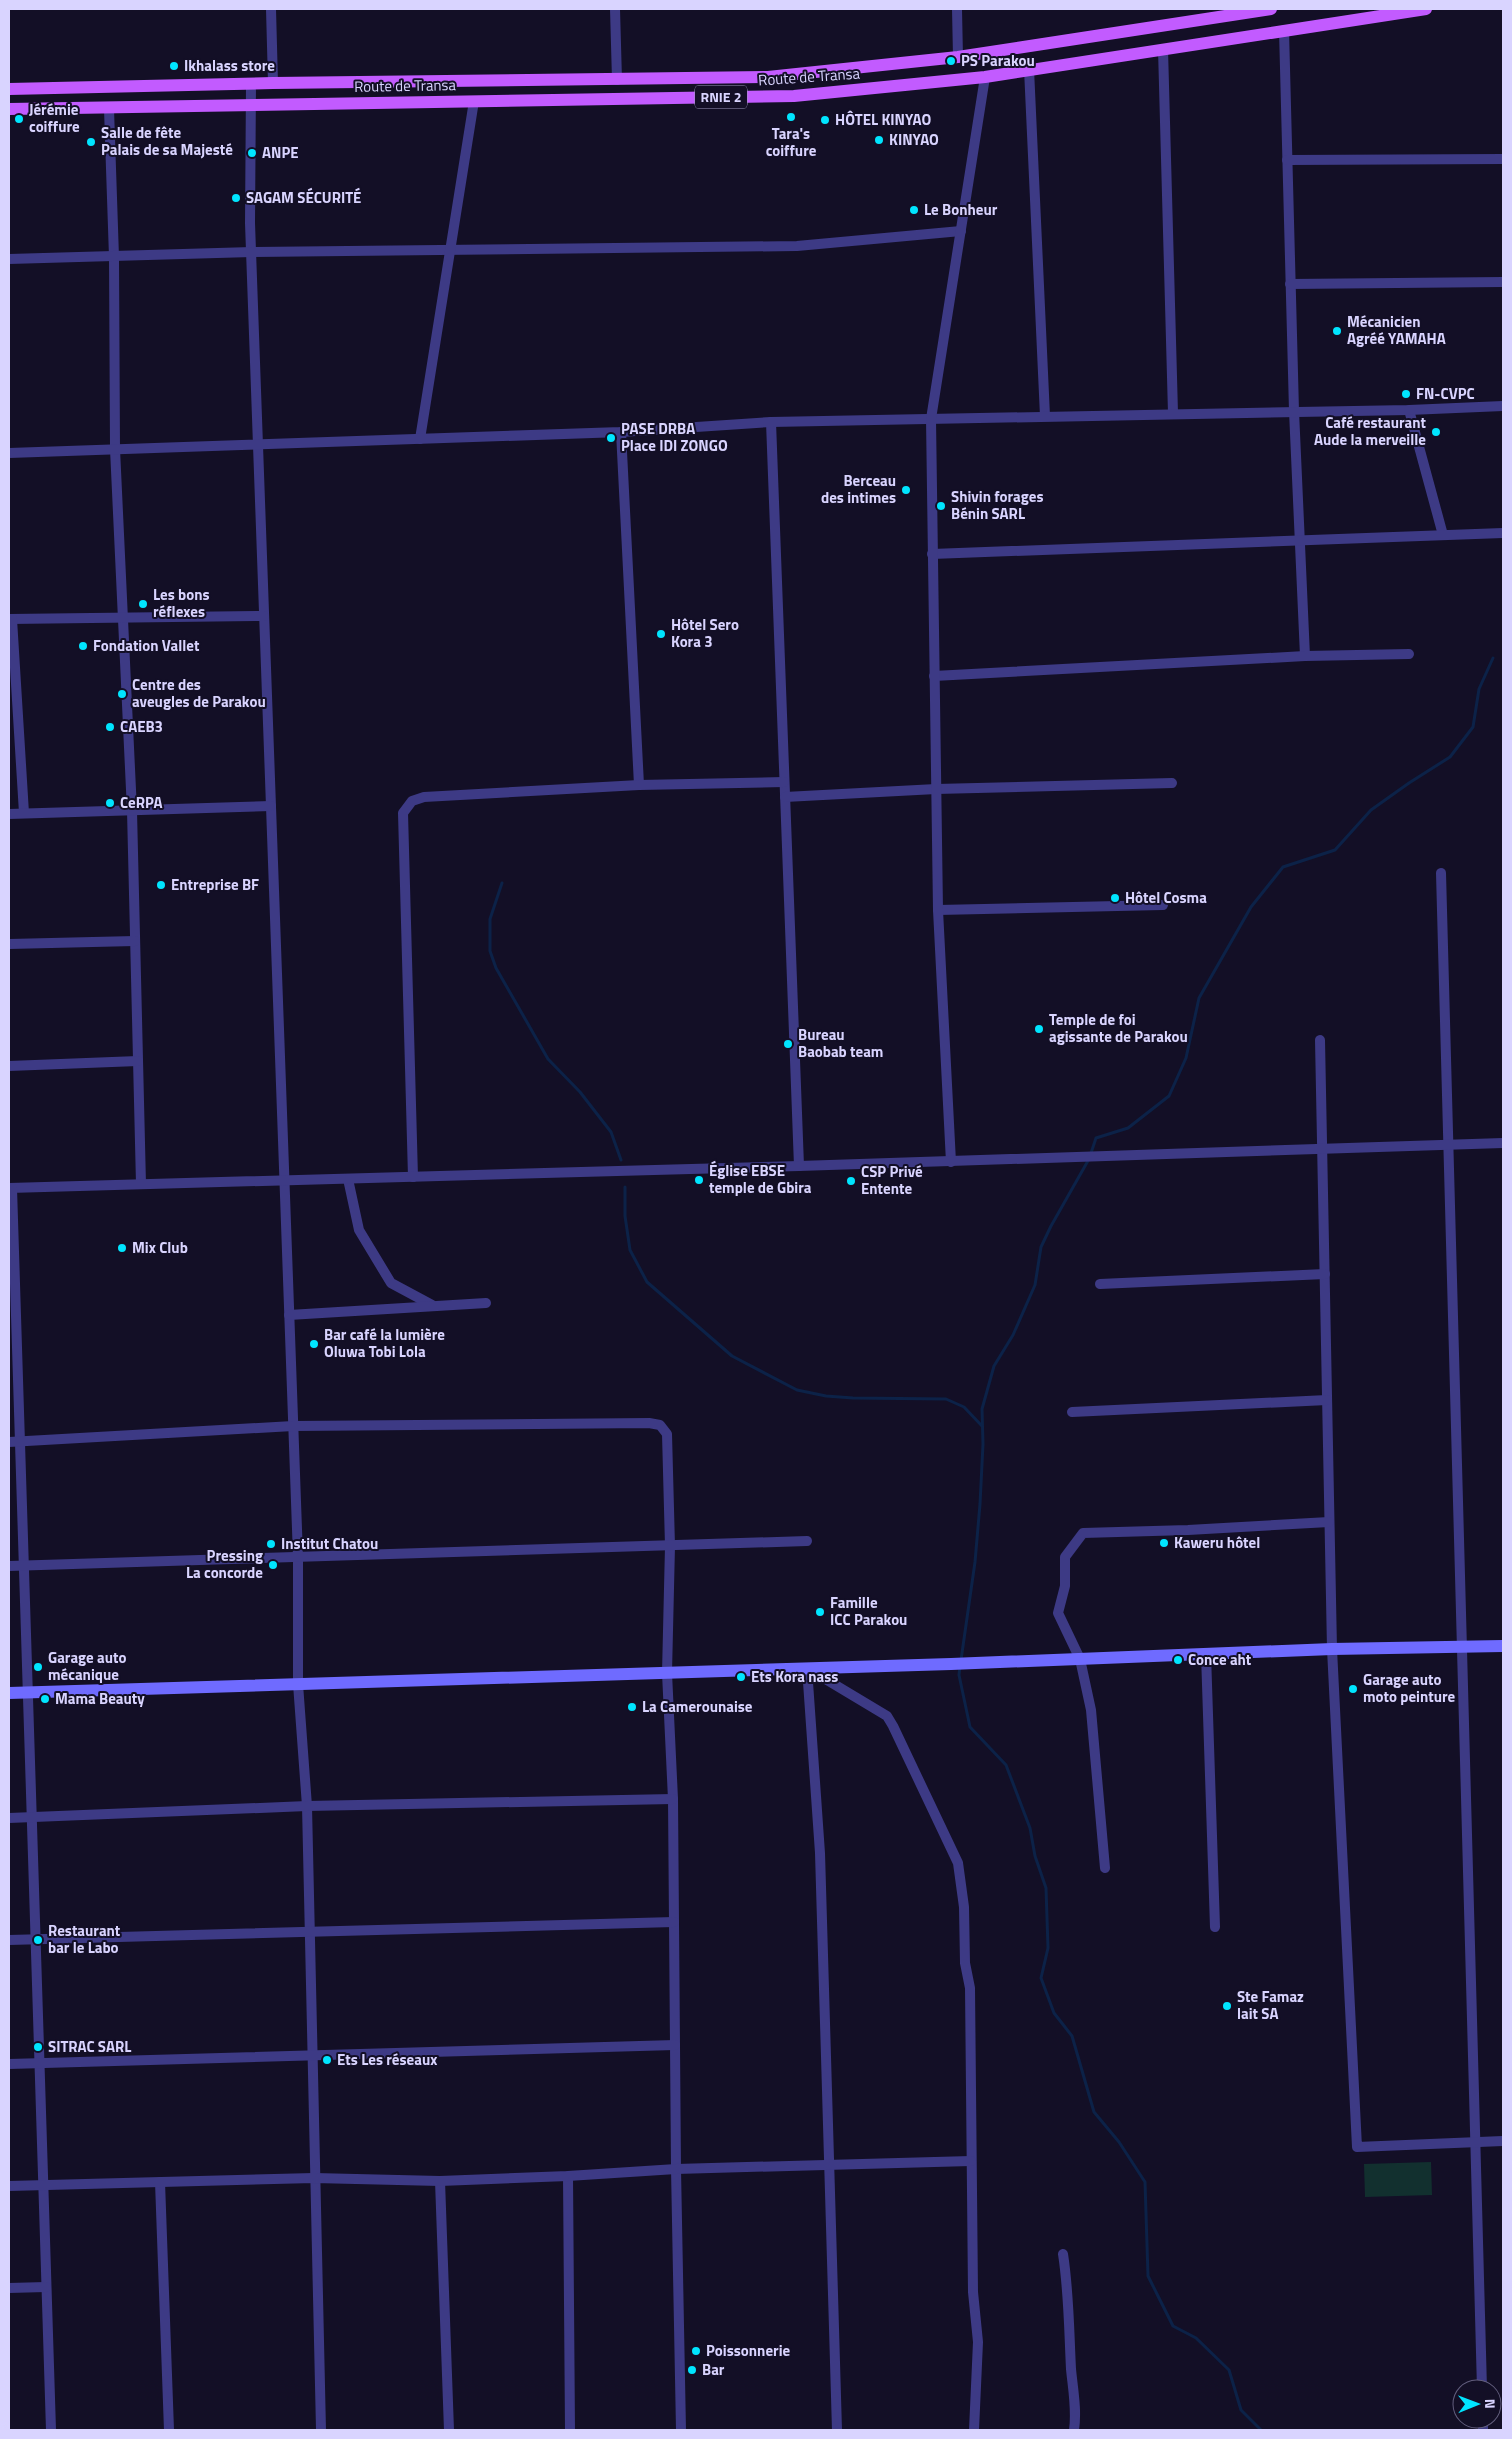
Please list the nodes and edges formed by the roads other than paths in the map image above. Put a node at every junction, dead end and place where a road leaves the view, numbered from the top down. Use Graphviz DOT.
graph roads {
  1 [pos="271,9"];
  2 [pos="615,9"];
  3 [pos="957,9"];
  4 [pos="1272,9"];
  5 [pos="1426,9"];
  6 [pos="1284,30"];
  7 [pos="1163,49"];
  8 [pos="958,57"];
  9 [pos="1030,69"];
  10 [pos="985,77"];
  11 [pos="617,80"];
  12 [pos="251,83"];
  13 [pos="273,83"];
  14 [pos="9,90"];
  15 [pos="474,101"];
  16 [pos="250,105"];
  17 [pos="9,109"];
  18 [pos="109,109"];
  19 [pos="1503,159"];
  20 [pos="1287,160"];
  21 [pos="961,231"];
  22 [pos="449,250"];
  23 [pos="252,252"];
  24 [pos="114,257"];
  25 [pos="9,260"];
  26 [pos="1503,282"];
  27 [pos="1290,284"];
  28 [pos="1503,406"];
  29 [pos="1294,410"];
  30 [pos="1409,410"];
  31 [pos="1173,413"];
  32 [pos="1045,416"];
  33 [pos="931,419"];
  34 [pos="771,422"];
  35 [pos="622,432"];
  36 [pos="420,439"];
  37 [pos="258,446"];
  38 [pos="115,449"];
  39 [pos="9,454"];
  40 [pos="1503,533"];
  41 [pos="1443,535"];
  42 [pos="1300,542"];
  43 [pos="932,554"];
  44 [pos="264,616"];
  45 [pos="124,617"];
  46 [pos="10,619"];
  47 [pos="1409,654"];
  48 [pos="1305,656"];
  49 [pos="934,676"];
  50 [pos="784,782"];
  51 [pos="1172,783"];
  52 [pos="639,785"];
  53 [pos="936,789"];
  54 [pos="785,797"];
  55 [pos="271,806"];
  56 [pos="132,811"];
  57 [pos="24,813"];
  58 [pos="9,814"];
  59 [pos="1442,873"];
  60 [pos="1163,905"];
  61 [pos="938,910"];
  62 [pos="135,941"];
  63 [pos="9,944"];
  64 [pos="1320,1040"];
  65 [pos="138,1061"];
  66 [pos="9,1066"];
  67 [pos="1503,1143"];
  68 [pos="1449,1145"];
  69 [pos="1322,1148"];
  70 [pos="951,1162"];
  71 [pos="799,1166"];
  72 [pos="413,1177"];
  73 [pos="348,1179"];
  74 [pos="285,1180"];
  75 [pos="141,1184"];
  76 [pos="10,1188"];
  77 [pos="1325,1274"];
  78 [pos="1100,1284"];
  79 [pos="486,1303"];
  80 [pos="433,1306"];
  81 [pos="289,1314"];
  82 [pos="13,1322"];
  83 [pos="1327,1400"];
  84 [pos="1072,1412"];
  85 [pos="293,1426"];
  86 [pos="9,1442"];
  87 [pos="20,1442"];
  88 [pos="1329,1522"];
  89 [pos="807,1541"];
  90 [pos="670,1546"];
  91 [pos="298,1557"];
  92 [pos="9,1566"];
  93 [pos="24,1566"];
  94 [pos="1463,1646"];
  95 [pos="1503,1646"];
  96 [pos="1332,1649"];
  97 [pos="1206,1654"];
  98 [pos="1080,1658"];
  99 [pos="807,1668"];
  100 [pos="667,1673"];
  101 [pos="298,1684"];
  102 [pos="9,1693"];
  103 [pos="28,1693"];
  104 [pos="672,1799"];
  105 [pos="307,1806"];
  106 [pos="9,1818"];
  107 [pos="32,1818"];
  108 [pos="1105,1868"];
  109 [pos="674,1922"];
  110 [pos="1215,1927"];
  111 [pos="309,1931"];
  112 [pos="9,1940"];
  113 [pos="36,1940"];
  114 [pos="675,2045"];
  115 [pos="311,2056"];
  116 [pos="9,2064"];
  117 [pos="40,2064"];
  118 [pos="1503,2141"];
  119 [pos="1476,2142"];
  120 [pos="971,2161"];
  121 [pos="830,2165"];
  122 [pos="676,2169"];
  123 [pos="568,2176"];
  124 [pos="314,2178"];
  125 [pos="440,2181"];
  126 [pos="160,2182"];
  127 [pos="43,2185"];
  128 [pos="9,2186"];
  129 [pos="1063,2254"];
  130 [pos="46,2287"];
  131 [pos="9,2288"];
  132 [pos="1482,2379"];
  133 [pos="51,2430"];
  134 [pos="169,2430"];
  135 [pos="322,2430"];
  136 [pos="448,2430"];
  137 [pos="570,2430"];
  138 [pos="681,2430"];
  139 [pos="837,2430"];
  140 [pos="974,2430"];
  141 [pos="1074,2430"];
  1 -- 13 [label="street"];
  2 -- 11 [label="street"];
  3 -- 8 [label="street"];
  4 -- 8 [label="main road, Route de Transa / RNIE 2"];
  5 -- 6 [label="main road, Route de Transa / RNIE 2"];
  6 -- 7 [label="main road, Route de Transa / RNIE 2"];
  6 -- 20 [label="street"];
  7 -- 9 [label="main road, Route de Transa / RNIE 2"];
  7 -- 31 [label="street"];
  8 -- 11 [label="main road, Route de Transa / RNIE 2"];
  9 -- 10 [label="main road, Route de Transa / RNIE 2"];
  9 -- 32 [label="street"];
  10 -- 15 [label="main road, Route de Transa / RNIE 2"];
  10 -- 21 [label="street"];
  11 -- 13 [label="main road, Route de Transa / RNIE 2"];
  12 -- 13 [label="main road, Route de Transa / RNIE 2"];
  12 -- 14 [label="main road, Route de Transa / RNIE 2"];
  12 -- 16 [label="street"];
  15 -- 16 [label="main road, Route de Transa / RNIE 2"];
  15 -- 22 [label="street"];
  16 -- 18 [label="main road, Route de Transa / RNIE 2"];
  16 -- 23 [label="street"];
  17 -- 18 [label="main road, Route de Transa / RNIE 2"];
  18 -- 24 [label="street"];
  19 -- 20 [label="street"];
  20 -- 27 [label="street"];
  21 -- 22 [label="street"];
  21 -- 33 [label="street"];
  22 -- 23 [label="street"];
  22 -- 36 [label="street"];
  23 -- 24 [label="street"];
  23 -- 37 [label="street"];
  24 -- 25 [label="street"];
  24 -- 38 [label="street"];
  26 -- 27 [label="street"];
  27 -- 29 [label="street"];
  28 -- 30 [label="street"];
  29 -- 30 [label="street"];
  29 -- 31 [label="street"];
  29 -- 42 [label="street"];
  30 -- 41 [label="street"];
  31 -- 32 [label="street"];
  32 -- 33 [label="street"];
  33 -- 34 [label="street"];
  33 -- 43 [label="street"];
  34 -- 35 [label="street"];
  34 -- 50 [label="street"];
  35 -- 36 [label="street"];
  35 -- 52 [label="street"];
  36 -- 37 [label="street"];
  37 -- 38 [label="street"];
  37 -- 44 [label="street"];
  38 -- 39 [label="street"];
  38 -- 45 [label="street"];
  40 -- 41 [label="street"];
  41 -- 42 [label="street"];
  42 -- 43 [label="street"];
  42 -- 48 [label="street"];
  43 -- 49 [label="street"];
  44 -- 45 [label="street"];
  44 -- 55 [label="street"];
  45 -- 46 [label="street"];
  45 -- 56 [label="street"];
  46 -- 57 [label="street"];
  47 -- 48 [label="street"];
  48 -- 49 [label="street"];
  49 -- 53 [label="street"];
  50 -- 52 [label="street"];
  50 -- 54 [label="street"];
  51 -- 53 [label="street"];
  52 -- 72 [label="street"];
  53 -- 54 [label="street"];
  53 -- 61 [label="street"];
  54 -- 71 [label="street"];
  55 -- 56 [label="street"];
  55 -- 74 [label="street"];
  56 -- 57 [label="street"];
  56 -- 62 [label="street"];
  57 -- 58 [label="street"];
  59 -- 68 [label="street"];
  60 -- 61 [label="street"];
  61 -- 70 [label="street"];
  62 -- 63 [label="street"];
  62 -- 65 [label="street"];
  64 -- 69 [label="street"];
  65 -- 66 [label="street"];
  65 -- 75 [label="street"];
  67 -- 68 [label="street"];
  68 -- 69 [label="street"];
  68 -- 94 [label="street"];
  69 -- 70 [label="street"];
  69 -- 77 [label="street"];
  70 -- 71 [label="street"];
  71 -- 72 [label="street"];
  72 -- 73 [label="street"];
  73 -- 74 [label="street"];
  73 -- 80 [label="street"];
  74 -- 75 [label="street"];
  74 -- 81 [label="street"];
  75 -- 76 [label="street"];
  76 -- 82 [label="street"];
  77 -- 78 [label="street"];
  77 -- 83 [label="street"];
  79 -- 80 [label="street"];
  80 -- 81 [label="street"];
  81 -- 85 [label="street"];
  82 -- 87 [label="street"];
  83 -- 84 [label="street"];
  83 -- 88 [label="street"];
  85 -- 87 [label="street"];
  85 -- 90 [label="street"];
  85 -- 91 [label="street"];
  86 -- 87 [label="street"];
  87 -- 93 [label="street"];
  88 -- 96 [label="street"];
  88 -- 98 [label="street"];
  89 -- 90 [label="street"];
  90 -- 91 [label="street"];
  90 -- 100 [label="street"];
  91 -- 93 [label="street"];
  91 -- 101 [label="street"];
  92 -- 93 [label="street"];
  93 -- 103 [label="street"];
  94 -- 95 [label="street"];
  94 -- 96 [label="street"];
  94 -- 119 [label="street"];
  96 -- 97 [label="street"];
  96 -- 119 [label="street"];
  97 -- 98 [label="street"];
  97 -- 110 [label="street"];
  98 -- 99 [label="street"];
  98 -- 108 [label="street"];
  99 -- 100 [label="street"];
  99 -- 120 [label="street"];
  99 -- 121 [label="street"];
  100 -- 101 [label="street"];
  100 -- 104 [label="street"];
  101 -- 103 [label="street"];
  101 -- 105 [label="street"];
  102 -- 103 [label="street"];
  103 -- 107 [label="street"];
  104 -- 105 [label="street"];
  104 -- 109 [label="street"];
  105 -- 107 [label="street"];
  105 -- 111 [label="street"];
  106 -- 107 [label="street"];
  107 -- 113 [label="street"];
  109 -- 111 [label="street"];
  109 -- 114 [label="street"];
  111 -- 113 [label="street"];
  111 -- 115 [label="street"];
  112 -- 113 [label="street"];
  113 -- 117 [label="street"];
  114 -- 115 [label="street"];
  114 -- 122 [label="street"];
  115 -- 117 [label="street"];
  115 -- 124 [label="street"];
  116 -- 117 [label="street"];
  117 -- 127 [label="street"];
  118 -- 119 [label="street"];
  119 -- 132 [label="street"];
  120 -- 121 [label="street"];
  120 -- 140 [label="street"];
  121 -- 122 [label="street"];
  121 -- 139 [label="street"];
  122 -- 123 [label="street"];
  122 -- 138 [label="street"];
  123 -- 125 [label="street"];
  123 -- 137 [label="street"];
  124 -- 125 [label="street"];
  124 -- 126 [label="street"];
  124 -- 135 [label="street"];
  125 -- 136 [label="street"];
  126 -- 127 [label="street"];
  126 -- 134 [label="street"];
  127 -- 128 [label="street"];
  127 -- 130 [label="street"];
  129 -- 141 [label="street"];
  130 -- 131 [label="street"];
  130 -- 133 [label="street"];
}
